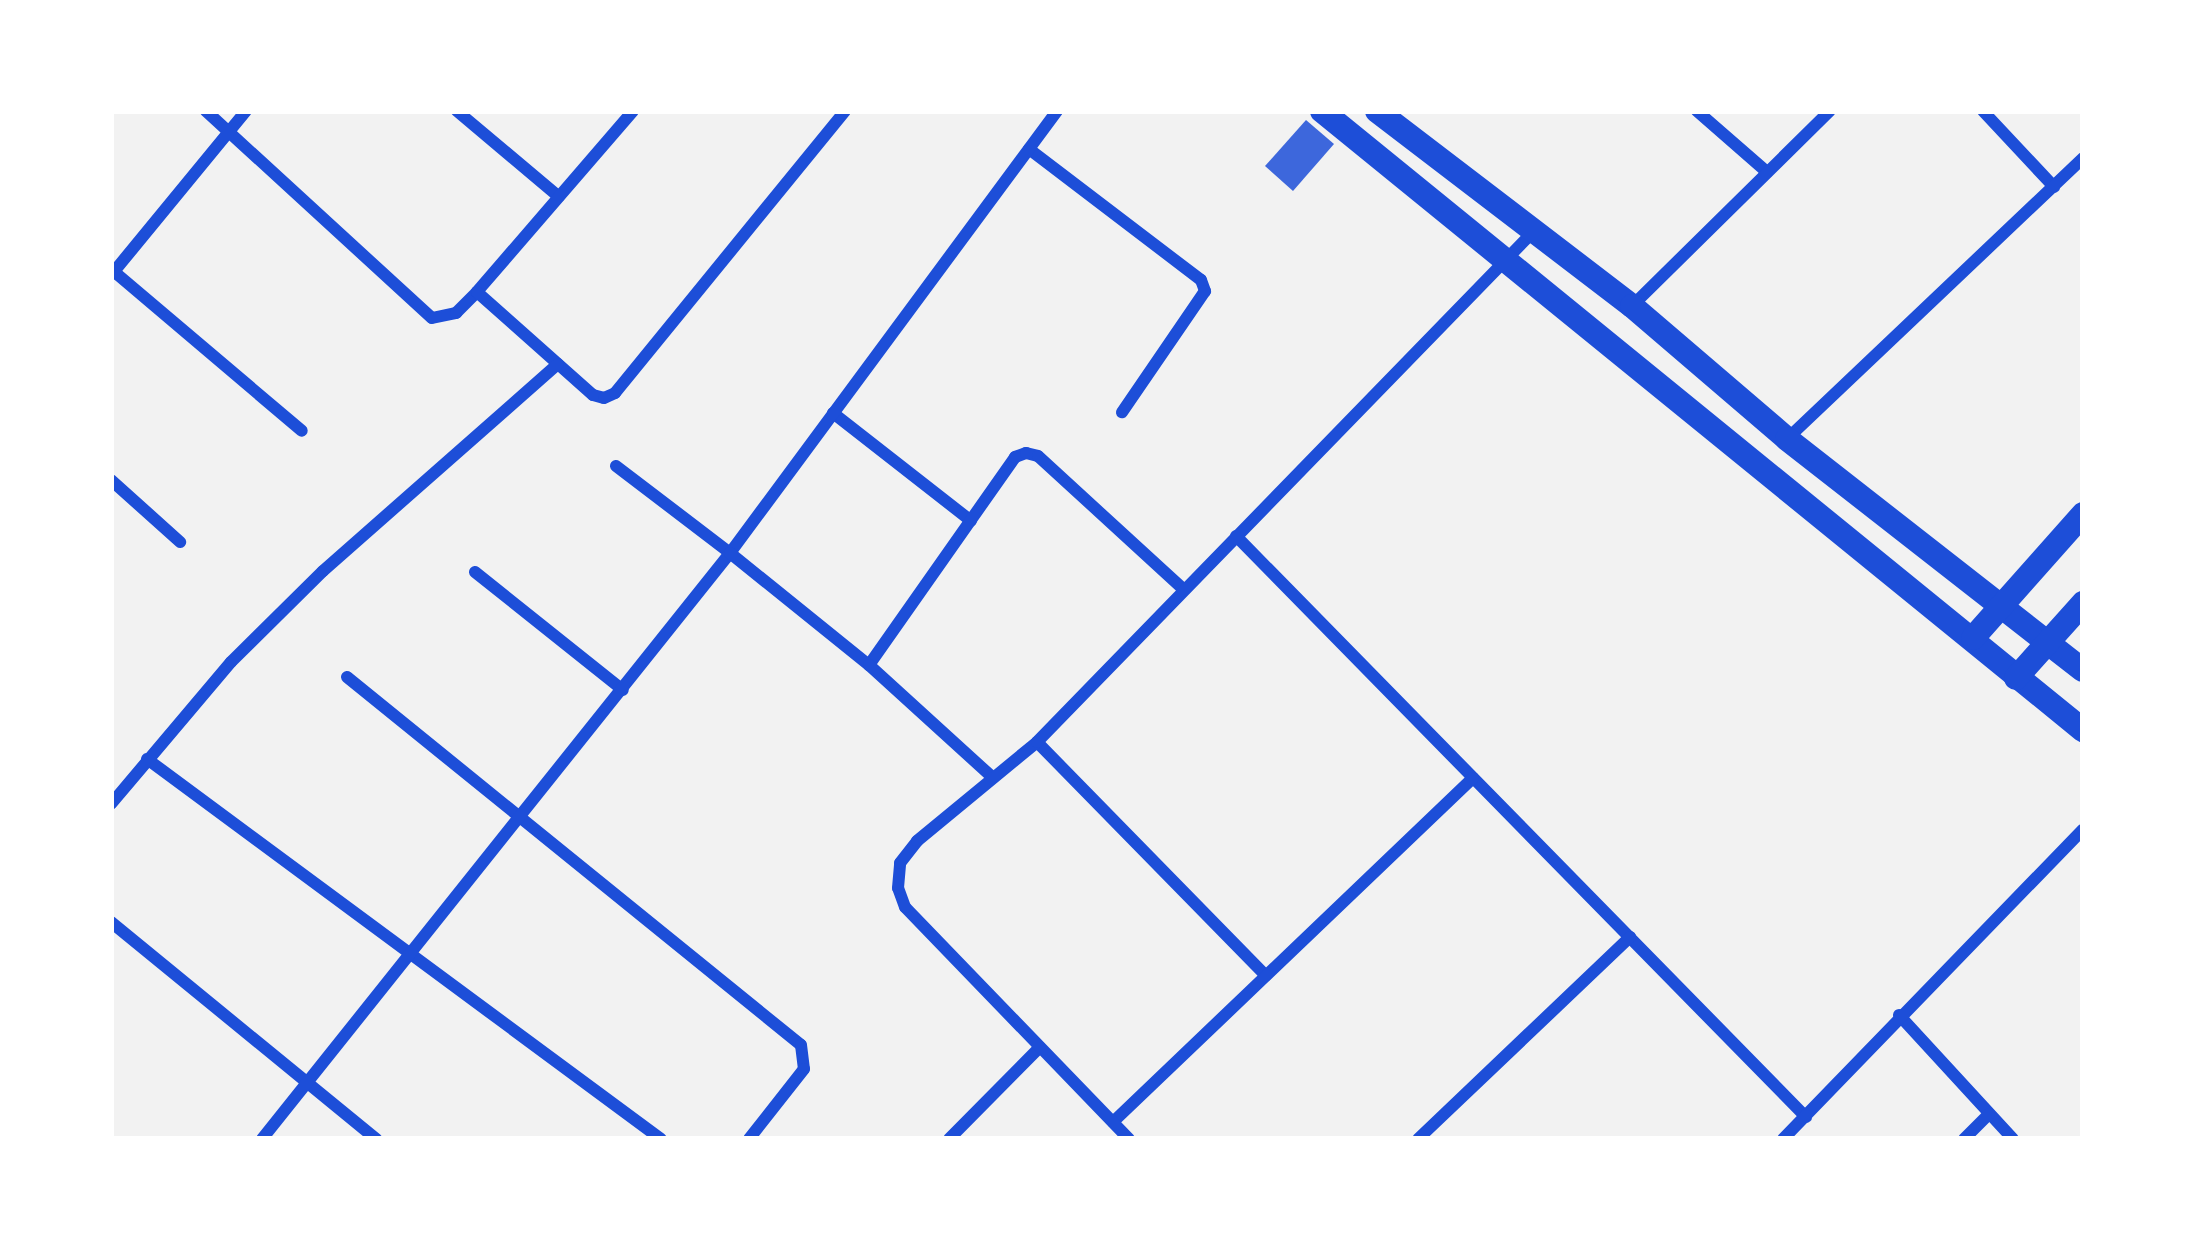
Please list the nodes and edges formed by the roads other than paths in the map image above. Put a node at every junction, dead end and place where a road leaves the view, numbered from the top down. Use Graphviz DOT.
graph roads {
  1 [pos="206,111"];
  2 [pos="246,111"];
  3 [pos="457,111"];
  4 [pos="633,111"];
  5 [pos="845,111"];
  6 [pos="1057,111"];
  7 [pos="1322,111"];
  8 [pos="1377,111"];
  9 [pos="1697,111"];
  10 [pos="1830,111"];
  11 [pos="1983,111"];
  12 [pos="230,131"];
  13 [pos="1029,149"];
  14 [pos="2083,158"];
  15 [pos="1767,172"];
  16 [pos="2054,187"];
  17 [pos="559,197"];
  18 [pos="1534,231"];
  19 [pos="1504,259"];
  20 [pos="112,272"];
  21 [pos="477,292"];
  22 [pos="1632,306"];
  23 [pos="558,364"];
  24 [pos="1122,412"];
  25 [pos="833,413"];
  26 [pos="302,431"];
  27 [pos="1787,439"];
  28 [pos="616,466"];
  29 [pos="111,480"];
  30 [pos="2083,514"];
  31 [pos="971,521"];
  32 [pos="1236,536"];
  33 [pos="180,542"];
  34 [pos="730,553"];
  35 [pos="475,572"];
  36 [pos="1184,590"];
  37 [pos="2083,603"];
  38 [pos="2003,605"];
  39 [pos="1973,638"];
  40 [pos="2048,641"];
  41 [pos="869,665"];
  42 [pos="2083,670"];
  43 [pos="347,677"];
  44 [pos="2016,678"];
  45 [pos="622,690"];
  46 [pos="2083,730"];
  47 [pos="1037,742"];
  48 [pos="147,759"];
  49 [pos="991,776"];
  50 [pos="1473,778"];
  51 [pos="111,804"];
  52 [pos="519,819"];
  53 [pos="2083,829"];
  54 [pos="111,922"];
  55 [pos="1630,937"];
  56 [pos="413,956"];
  57 [pos="1265,976"];
  58 [pos="1899,1015"];
  59 [pos="1040,1047"];
  60 [pos="304,1085"];
  61 [pos="1989,1114"];
  62 [pos="1806,1117"];
  63 [pos="1113,1122"];
  64 [pos="262,1139"];
  65 [pos="376,1139"];
  66 [pos="661,1139"];
  67 [pos="749,1139"];
  68 [pos="949,1139"];
  69 [pos="1129,1139"];
  70 [pos="1418,1139"];
  71 [pos="1784,1139"];
  72 [pos="1964,1139"];
  73 [pos="2013,1139"];
  1 -- 12 [label="street"];
  2 -- 12 [label="street"];
  3 -- 17 [label="street"];
  4 -- 17 [label="street"];
  5 -- 23 [label="street"];
  6 -- 13 [label="street"];
  7 -- 19 [label="main road"];
  8 -- 18 [label="main road"];
  9 -- 15 [label="street"];
  10 -- 15 [label="street"];
  11 -- 16 [label="street"];
  12 -- 20 [label="street"];
  12 -- 21 [label="street"];
  13 -- 24 [label="street"];
  13 -- 25 [label="street"];
  14 -- 16 [label="street"];
  15 -- 22 [label="street"];
  16 -- 27 [label="street"];
  17 -- 21 [label="street"];
  18 -- 19 [label="street"];
  18 -- 22 [label="main road"];
  19 -- 32 [label="street"];
  19 -- 39 [label="main road"];
  20 -- 26 [label="street"];
  21 -- 23 [label="street"];
  22 -- 27 [label="main road"];
  23 -- 48 [label="street"];
  25 -- 31 [label="street"];
  25 -- 34 [label="street"];
  27 -- 38 [label="main road"];
  28 -- 34 [label="street"];
  29 -- 33 [label="street"];
  30 -- 38 [label="main road"];
  31 -- 36 [label="street"];
  31 -- 41 [label="street"];
  32 -- 36 [label="street"];
  32 -- 50 [label="street"];
  34 -- 41 [label="street"];
  34 -- 45 [label="street"];
  35 -- 45 [label="street"];
  36 -- 47 [label="street"];
  37 -- 40 [label="main road"];
  38 -- 39 [label="main road"];
  38 -- 40 [label="main road"];
  39 -- 44 [label="main road"];
  40 -- 42 [label="main road"];
  40 -- 44 [label="main road"];
  41 -- 49 [label="street"];
  43 -- 52 [label="street"];
  44 -- 46 [label="main road"];
  45 -- 52 [label="street"];
  47 -- 49 [label="street"];
  47 -- 57 [label="street"];
  48 -- 51 [label="street"];
  48 -- 56 [label="street"];
  49 -- 59 [label="street"];
  50 -- 55 [label="street"];
  50 -- 57 [label="street"];
  52 -- 56 [label="street"];
  52 -- 67 [label="street"];
  53 -- 58 [label="street"];
  54 -- 60 [label="street"];
  55 -- 62 [label="street"];
  55 -- 70 [label="street"];
  56 -- 60 [label="street"];
  56 -- 66 [label="street"];
  57 -- 63 [label="street"];
  58 -- 61 [label="street"];
  58 -- 62 [label="street"];
  59 -- 63 [label="street"];
  59 -- 68 [label="street"];
  60 -- 64 [label="street"];
  60 -- 65 [label="street"];
  61 -- 72 [label="street"];
  61 -- 73 [label="street"];
  62 -- 71 [label="street"];
  63 -- 69 [label="street"];
}
